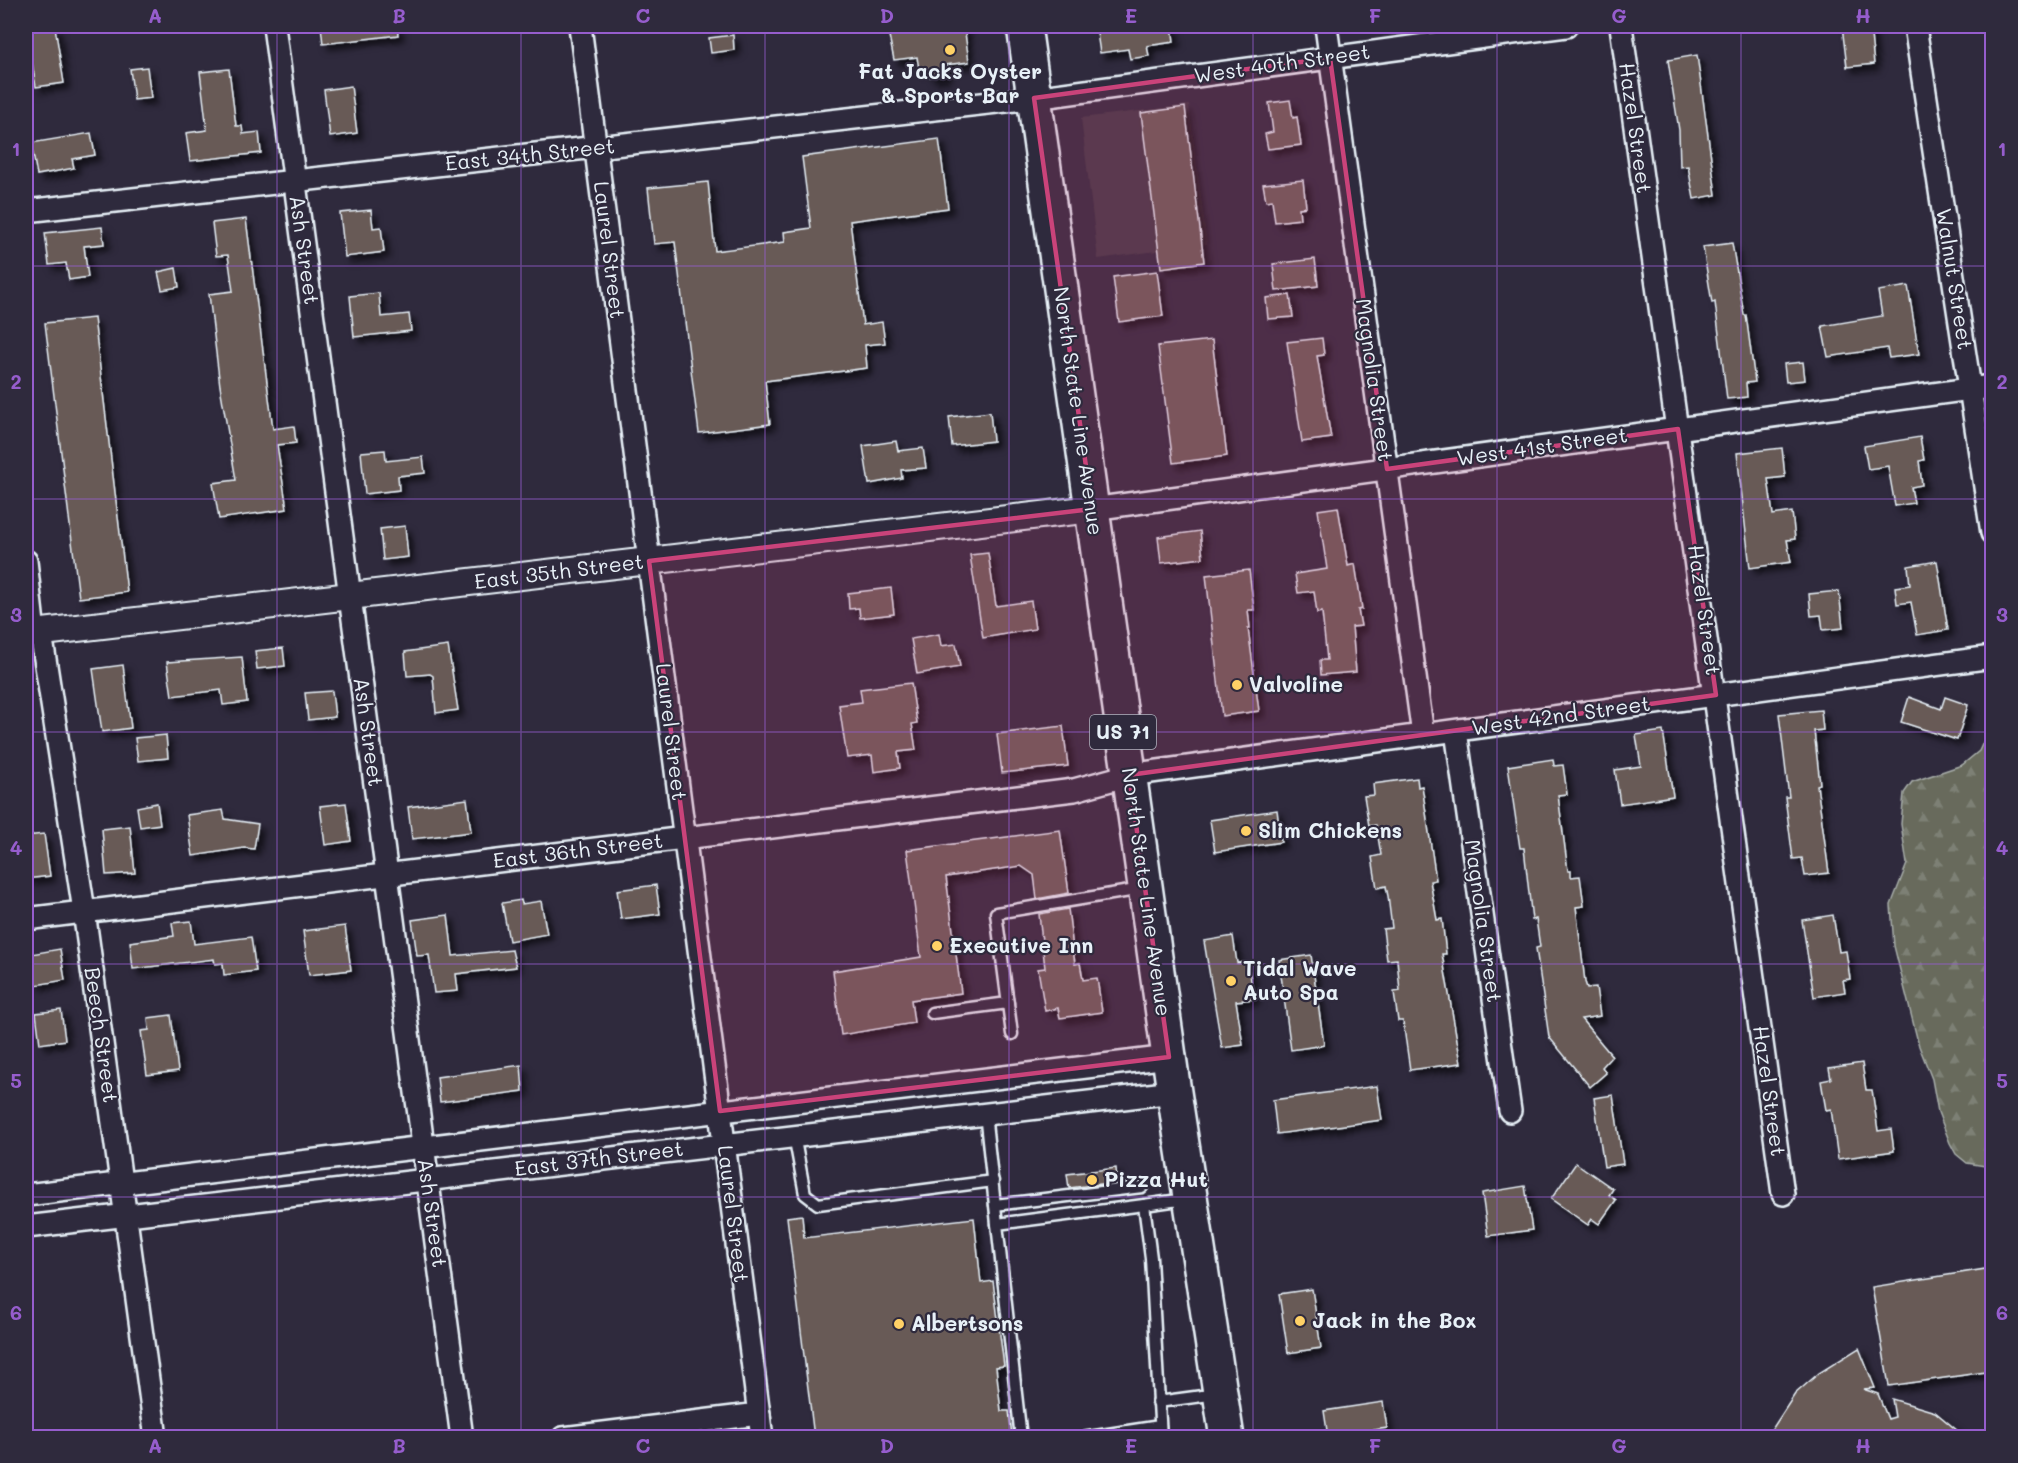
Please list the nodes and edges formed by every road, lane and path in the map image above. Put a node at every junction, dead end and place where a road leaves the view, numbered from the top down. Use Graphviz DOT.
graph roads {
  1 [pos="274,26"];
  2 [pos="580,26"];
  3 [pos="1024,26"];
  4 [pos="1326,26"];
  5 [pos="1566,26"];
  6 [pos="1621,26"];
  7 [pos="1915,26"];
  8 [pos="1330,58"];
  9 [pos="1034,98"];
  10 [pos="596,147"];
  11 [pos="294,181"];
  12 [pos="26,211"];
  13 [pos="1992,387"];
  14 [pos="1971,389"];
  15 [pos="1678,429"];
  16 [pos="1387,469"];
  17 [pos="1092,509"];
  18 [pos="1992,533"];
  19 [pos="26,561"];
  20 [pos="649,561"];
  21 [pos="350,596"];
  22 [pos="34,634"];
  23 [pos="1992,657"];
  24 [pos="1716,695"];
  25 [pos="1456,731"];
  26 [pos="1423,735"];
  27 [pos="1129,775"];
  28 [pos="685,838"];
  29 [pos="387,875"];
  30 [pos="1145,889"];
  31 [pos="84,911"];
  32 [pos="26,919"];
  33 [pos="1008,1003"];
  34 [pos="932,1013"];
  35 [pos="1012,1034"];
  36 [pos="1169,1057"];
  37 [pos="1174,1092"];
  38 [pos="720,1111"];
  39 [pos="1510,1111"];
  40 [pos="985,1113"];
  41 [pos="794,1135"];
  42 [pos="724,1143"];
  43 [pos="423,1149"];
  44 [pos="428,1181"];
  45 [pos="993,1181"];
  46 [pos="121,1184"];
  47 [pos="1142,1187"];
  48 [pos="1783,1194"];
  49 [pos="26,1195"];
  50 [pos="1191,1199"];
  51 [pos="995,1205"];
  52 [pos="1144,1205"];
  53 [pos="125,1216"];
  54 [pos="998,1224"];
  55 [pos="26,1227"];
  56 [pos="1220,1393"];
  57 [pos="1158,1401"];
  58 [pos="759,1414"];
  59 [pos="1160,1432"];
  60 [pos="156,1437"];
  61 [pos="462,1437"];
  62 [pos="563,1437"];
  63 [pos="762,1437"];
  64 [pos="1021,1437"];
  65 [pos="1082,1437"];
  66 [pos="1227,1437"];
  1 -- 11 [label="street, Ash Street"];
  2 -- 10 [label="street, Laurel Street"];
  3 -- 9 [label="main road, North State Line Avenue / US 71"];
  4 -- 8 [label="street, Magnolia Street"];
  5 -- 8 [label="street, West 40th Street"];
  6 -- 15 [label="street, Hazel Street"];
  7 -- 14 [label="street, Walnut Street"];
  8 -- 9 [label="street, West 40th Street"];
  8 -- 16 [label="street, Magnolia Street"];
  9 -- 10 [label="street, East 34th Street"];
  9 -- 17 [label="main road, North State Line Avenue / US 71"];
  10 -- 11 [label="street, East 34th Street"];
  10 -- 20 [label="street, Laurel Street"];
  11 -- 12 [label="street, East 34th Street"];
  11 -- 21 [label="street, Ash Street"];
  13 -- 14 [label="street, West 41st Street"];
  14 -- 15 [label="street, West 41st Street"];
  14 -- 18 [label="street, Walnut Street"];
  15 -- 16 [label="street, West 41st Street"];
  15 -- 24 [label="street, Hazel Street"];
  16 -- 17 [label="street, West 41st Street"];
  16 -- 26 [label="street, Magnolia Street"];
  17 -- 20 [label="street, East 35th Street"];
  17 -- 27 [label="main road, North State Line Avenue / US 71"];
  19 -- 22 [label="street, Beech Street"];
  20 -- 21 [label="street, East 35th Street"];
  20 -- 28 [label="street, Laurel Street"];
  21 -- 22 [label="street, East 35th Street"];
  21 -- 29 [label="street, Ash Street"];
  22 -- 31 [label="street, Beech Street"];
  23 -- 24 [label="street, West 42nd Street"];
  24 -- 25 [label="street, West 42nd Street"];
  24 -- 48 [label="street, Hazel Street"];
  25 -- 26 [label="street, West 42nd Street"];
  25 -- 39 [label="street, Magnolia Street"];
  26 -- 27 [label="street, West 42nd Street"];
  27 -- 28 [label="street, East 36th Street"];
  27 -- 30 [label="main road, North State Line Avenue / US 71"];
  28 -- 29 [label="street, East 36th Street"];
  28 -- 38 [label="street, Laurel Street"];
  29 -- 31 [label="street, East 36th Street"];
  29 -- 43 [label="street, Ash Street"];
  30 -- 33 [label="lane"];
  30 -- 36 [label="main road, North State Line Avenue / US 71"];
  31 -- 32 [label="street, East 36th Street"];
  31 -- 46 [label="street, Beech Street"];
  33 -- 34 [label="lane"];
  33 -- 35 [label="lane"];
  36 -- 37 [label="main road, North State Line Avenue / US 71"];
  36 -- 38 [label="street, East 37th Street"];
  37 -- 40 [label="street, East 37th Street"];
  37 -- 50 [label="main road, North State Line Avenue / US 71"];
  38 -- 42 [label="street, Laurel Street"];
  38 -- 43 [label="street, East 37th Street"];
  40 -- 41 [label="street, East 37th Street"];
  40 -- 45 [label="lane"];
  41 -- 42 [label="street, East 37th Street"];
  41 -- 45 [label="lane"];
  42 -- 44 [label="street, East 37th Street"];
  42 -- 58 [label="street, Laurel Street"];
  43 -- 44 [label="street, Ash Street"];
  43 -- 46 [label="street, East 37th Street"];
  44 -- 53 [label="street, East 37th Street"];
  44 -- 61 [label="street, Ash Street"];
  45 -- 51 [label="lane"];
  46 -- 49 [label="street, East 37th Street"];
  46 -- 53 [label="street, Beech Street"];
  47 -- 51 [label="lane"];
  50 -- 52 [label="lane"];
  50 -- 56 [label="main road, North State Line Avenue / US 71"];
  51 -- 54 [label="lane"];
  52 -- 54 [label="lane"];
  52 -- 57 [label="lane"];
  53 -- 55 [label="street, East 37th Street"];
  53 -- 60 [label="street, Beech Street"];
  54 -- 64 [label="lane"];
  56 -- 57 [label="lane"];
  56 -- 66 [label="main road, North State Line Avenue / US 71"];
  57 -- 59 [label="lane"];
  58 -- 62 [label="street"];
  58 -- 63 [label="street, Laurel Street"];
  59 -- 65 [label="lane"];
}
